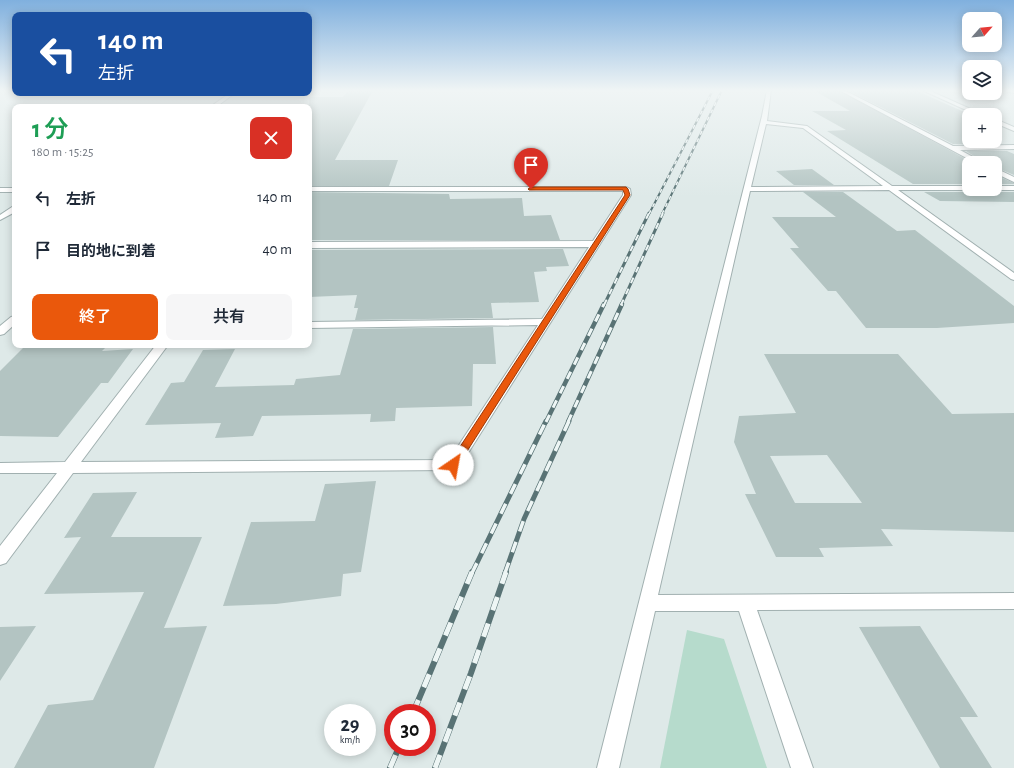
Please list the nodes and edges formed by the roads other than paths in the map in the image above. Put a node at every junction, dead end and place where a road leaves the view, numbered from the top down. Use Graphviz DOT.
graph roads {
  1 [pos="763,126"];
  2 [pos="795,126"];
  3 [pos="910,126"];
  4 [pos="952,148"];
  5 [pos="1014,148"];
  6 [pos="967,156"];
  7 [pos="1002,174"];
  8 [pos="1014,180"];
  9 [pos="891,188"];
  10 [pos="962,188"];
  11 [pos="1002,188"];
  12 [pos="1014,188"];
  13 [pos="312,189"];
  14 [pos="748,189"];
  15 [pos="0,190"];
  16 [pos="12,190"];
  17 [pos="12,211"];
  18 [pos="0,218"];
  19 [pos="596,244"];
  20 [pos="312,245"];
  21 [pos="1014,277"];
  22 [pos="12,321"];
  23 [pos="546,322"];
  24 [pos="312,325"];
  25 [pos="0,332"];
  26 [pos="160,348"];
  27 [pos="70,467"];
  28 [pos="0,468"];
  29 [pos="0,558"];
  30 [pos="1014,601"];
  31 [pos="647,602"];
  32 [pos="745,602"];
  33 [pos="608,768"];
  34 [pos="802,768"];
  1 -- 14 [label="street"];
  2 -- 9 [label="street"];
  3 -- 4 [label="street"];
  4 -- 5 [label="street"];
  4 -- 6 [label="street"];
  7 -- 8 [label="street"];
  9 -- 10 [label="street"];
  9 -- 14 [label="street"];
  9 -- 21 [label="street"];
  11 -- 12 [label="street"];
  13 -- 19 [label="street"];
  14 -- 31 [label="street"];
  15 -- 16 [label="street"];
  17 -- 18 [label="street"];
  19 -- 20 [label="street"];
  19 -- 23 [label="street"];
  22 -- 25 [label="street"];
  23 -- 24 [label="street"];
  23 -- 27 [label="street"];
  26 -- 27 [label="street"];
  27 -- 28 [label="street"];
  27 -- 29 [label="street"];
  30 -- 32 [label="street"];
  31 -- 32 [label="street"];
  31 -- 33 [label="street"];
  32 -- 34 [label="street"];
}
